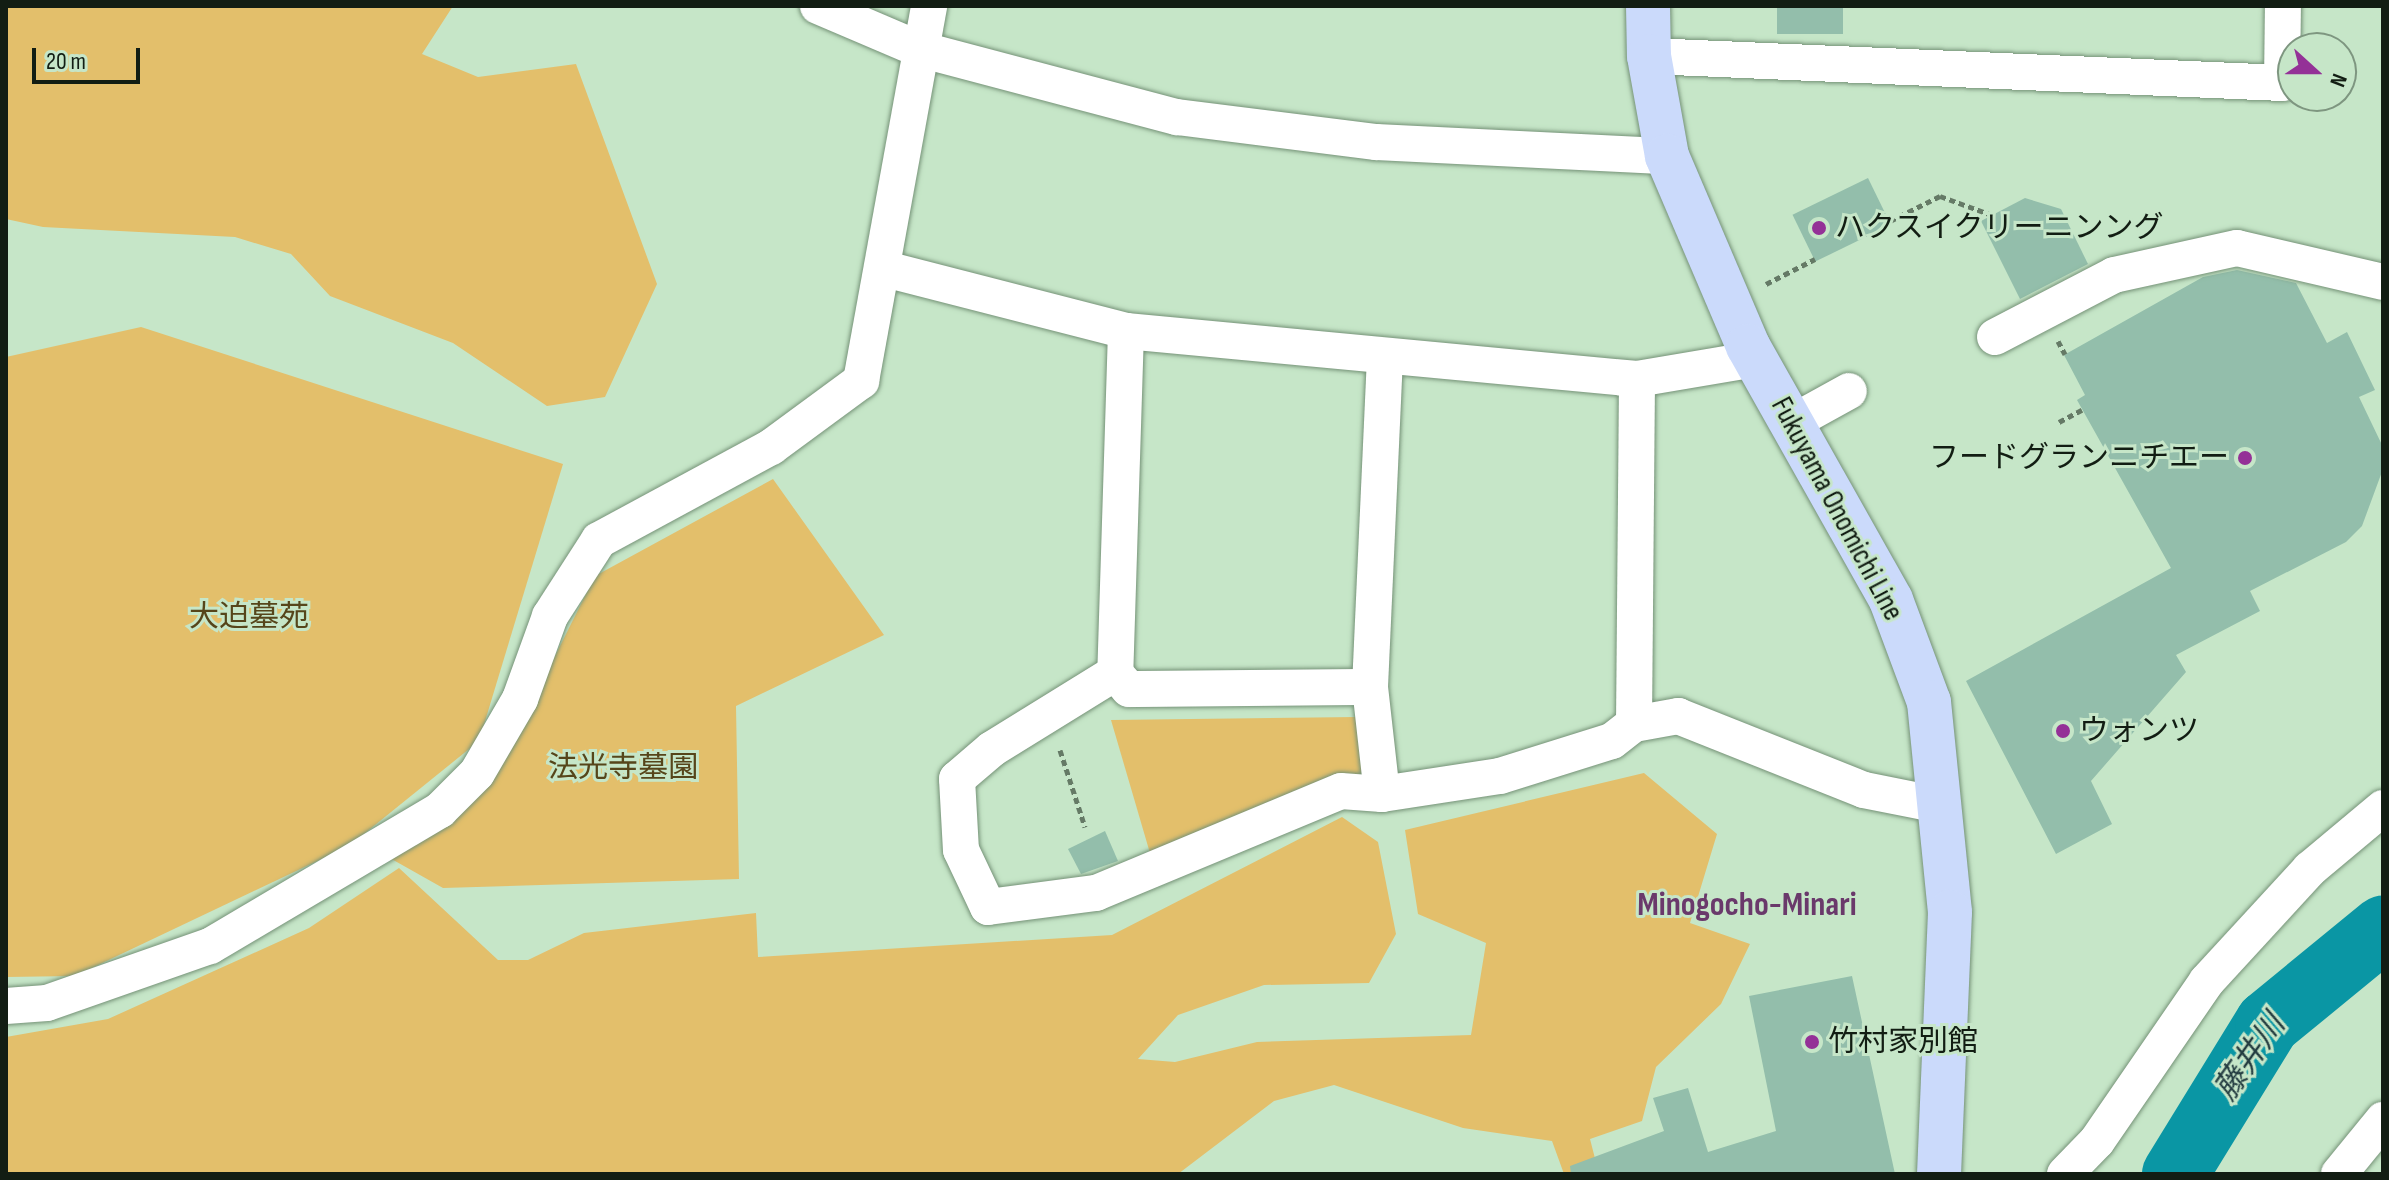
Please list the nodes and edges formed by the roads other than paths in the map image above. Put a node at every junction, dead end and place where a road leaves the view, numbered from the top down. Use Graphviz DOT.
graph roads {
  1 [pos="818,6"];
  2 [pos="929,6"];
  3 [pos="1648,6"];
  4 [pos="2283,6"];
  5 [pos="919,49"];
  6 [pos="1649,56"];
  7 [pos="1667,156"];
  8 [pos="885,269"];
  9 [pos="2383,282"];
  10 [pos="1126,331"];
  11 [pos="1995,337"];
  12 [pos="1385,358"];
  13 [pos="1755,359"];
  14 [pos="1637,379"];
  15 [pos="1849,391"];
  16 [pos="1791,423"];
  17 [pos="1115,673"];
  18 [pos="1370,687"];
  19 [pos="1634,724"];
  20 [pos="1382,794"];
  21 [pos="1939,805"];
  22 [pos="2383,808"];
  23 [pos="6,1006"];
  24 [pos="2383,1120"];
  25 [pos="1939,1174"];
  26 [pos="2065,1174"];
  27 [pos="2339,1174"];
  1 -- 5 [label="street"];
  2 -- 5 [label="street"];
  3 -- 6 [label="main road, Fukuyama Onomichi Line"];
  4 -- 6 [label="street"];
  5 -- 7 [label="street"];
  5 -- 8 [label="street"];
  6 -- 7 [label="main road, Fukuyama Onomichi Line"];
  7 -- 13 [label="main road, Fukuyama Onomichi Line"];
  8 -- 10 [label="street"];
  8 -- 23 [label="street"];
  9 -- 11 [label="street"];
  10 -- 12 [label="street"];
  10 -- 17 [label="street"];
  12 -- 14 [label="street"];
  12 -- 18 [label="street"];
  13 -- 14 [label="street"];
  13 -- 16 [label="main road, Fukuyama Onomichi Line"];
  14 -- 19 [label="street"];
  15 -- 16 [label="street"];
  16 -- 21 [label="main road, Fukuyama Onomichi Line"];
  17 -- 18 [label="street"];
  17 -- 20 [label="street"];
  18 -- 20 [label="street"];
  19 -- 20 [label="street"];
  19 -- 21 [label="street"];
  21 -- 25 [label="main road, Fukuyama Onomichi Line"];
  22 -- 26 [label="street"];
  24 -- 27 [label="street"];
}
